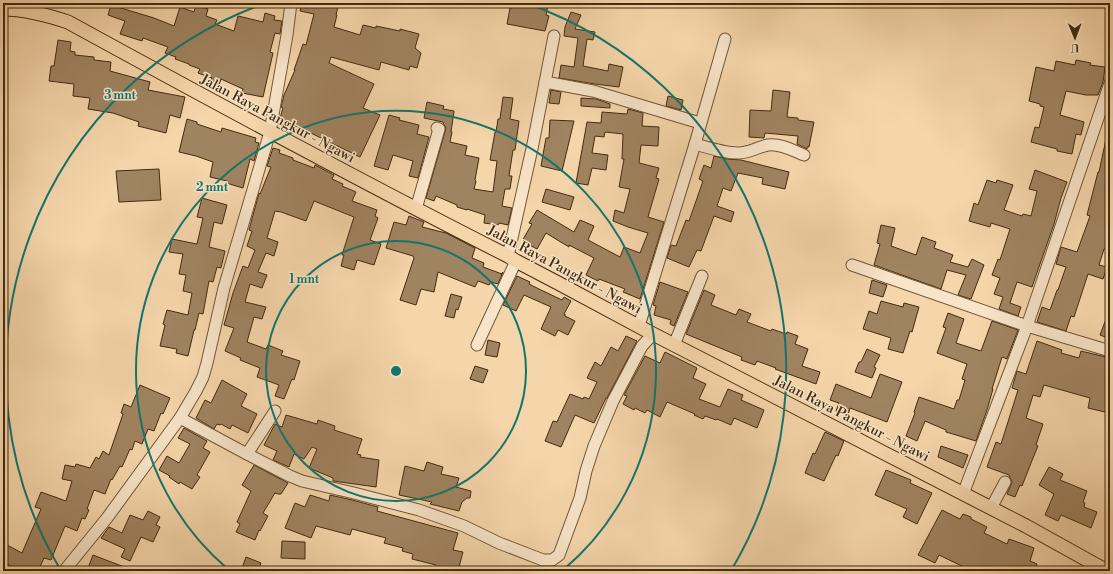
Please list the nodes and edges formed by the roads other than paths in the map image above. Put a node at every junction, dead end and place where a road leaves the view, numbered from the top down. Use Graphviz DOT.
graph roads {
  1 [pos="291,3"];
  2 [pos="3,9"];
  3 [pos="554,36"];
  4 [pos="725,39"];
  5 [pos="545,82"];
  6 [pos="1110,83"];
  7 [pos="700,123"];
  8 [pos="437,128"];
  9 [pos="270,132"];
  10 [pos="695,144"];
  11 [pos="804,155"];
  12 [pos="416,209"];
  13 [pos="512,259"];
  14 [pos="852,265"];
  15 [pos="702,276"];
  16 [pos="639,326"];
  17 [pos="1027,326"];
  18 [pos="653,334"];
  19 [pos="477,345"];
  20 [pos="674,345"];
  21 [pos="1110,351"];
  22 [pos="275,411"];
  23 [pos="180,418"];
  24 [pos="247,454"];
  25 [pos="1005,482"];
  26 [pos="963,494"];
  27 [pos="991,508"];
  28 [pos="64,571"];
  29 [pos="1107,571"];
  1 -- 9 [label="street"];
  2 -- 9 [label="main road, Jalan Raya Pangkur - Ngawi"];
  3 -- 5 [label="street"];
  4 -- 7 [label="street"];
  5 -- 7 [label="street"];
  5 -- 13 [label="street"];
  6 -- 17 [label="street"];
  7 -- 10 [label="street"];
  8 -- 12 [label="street"];
  9 -- 12 [label="main road, Jalan Raya Pangkur - Ngawi"];
  9 -- 23 [label="street"];
  10 -- 11 [label="street"];
  10 -- 16 [label="street"];
  12 -- 13 [label="main road, Jalan Raya Pangkur - Ngawi"];
  13 -- 16 [label="main road, Jalan Raya Pangkur - Ngawi"];
  13 -- 19 [label="street"];
  14 -- 17 [label="street"];
  15 -- 20 [label="street"];
  16 -- 18 [label="main road, Jalan Raya Pangkur - Ngawi"];
  17 -- 21 [label="street"];
  17 -- 26 [label="street"];
  18 -- 20 [label="main road, Jalan Raya Pangkur - Ngawi"];
  18 -- 24 [label="street"];
  20 -- 26 [label="main road, Jalan Raya Pangkur - Ngawi"];
  22 -- 24 [label="street"];
  23 -- 24 [label="street"];
  23 -- 28 [label="street"];
  25 -- 27 [label="street"];
  26 -- 27 [label="main road, Jalan Raya Pangkur - Ngawi"];
  27 -- 29 [label="main road, Jalan Raya Pangkur - Ngawi"];
}
